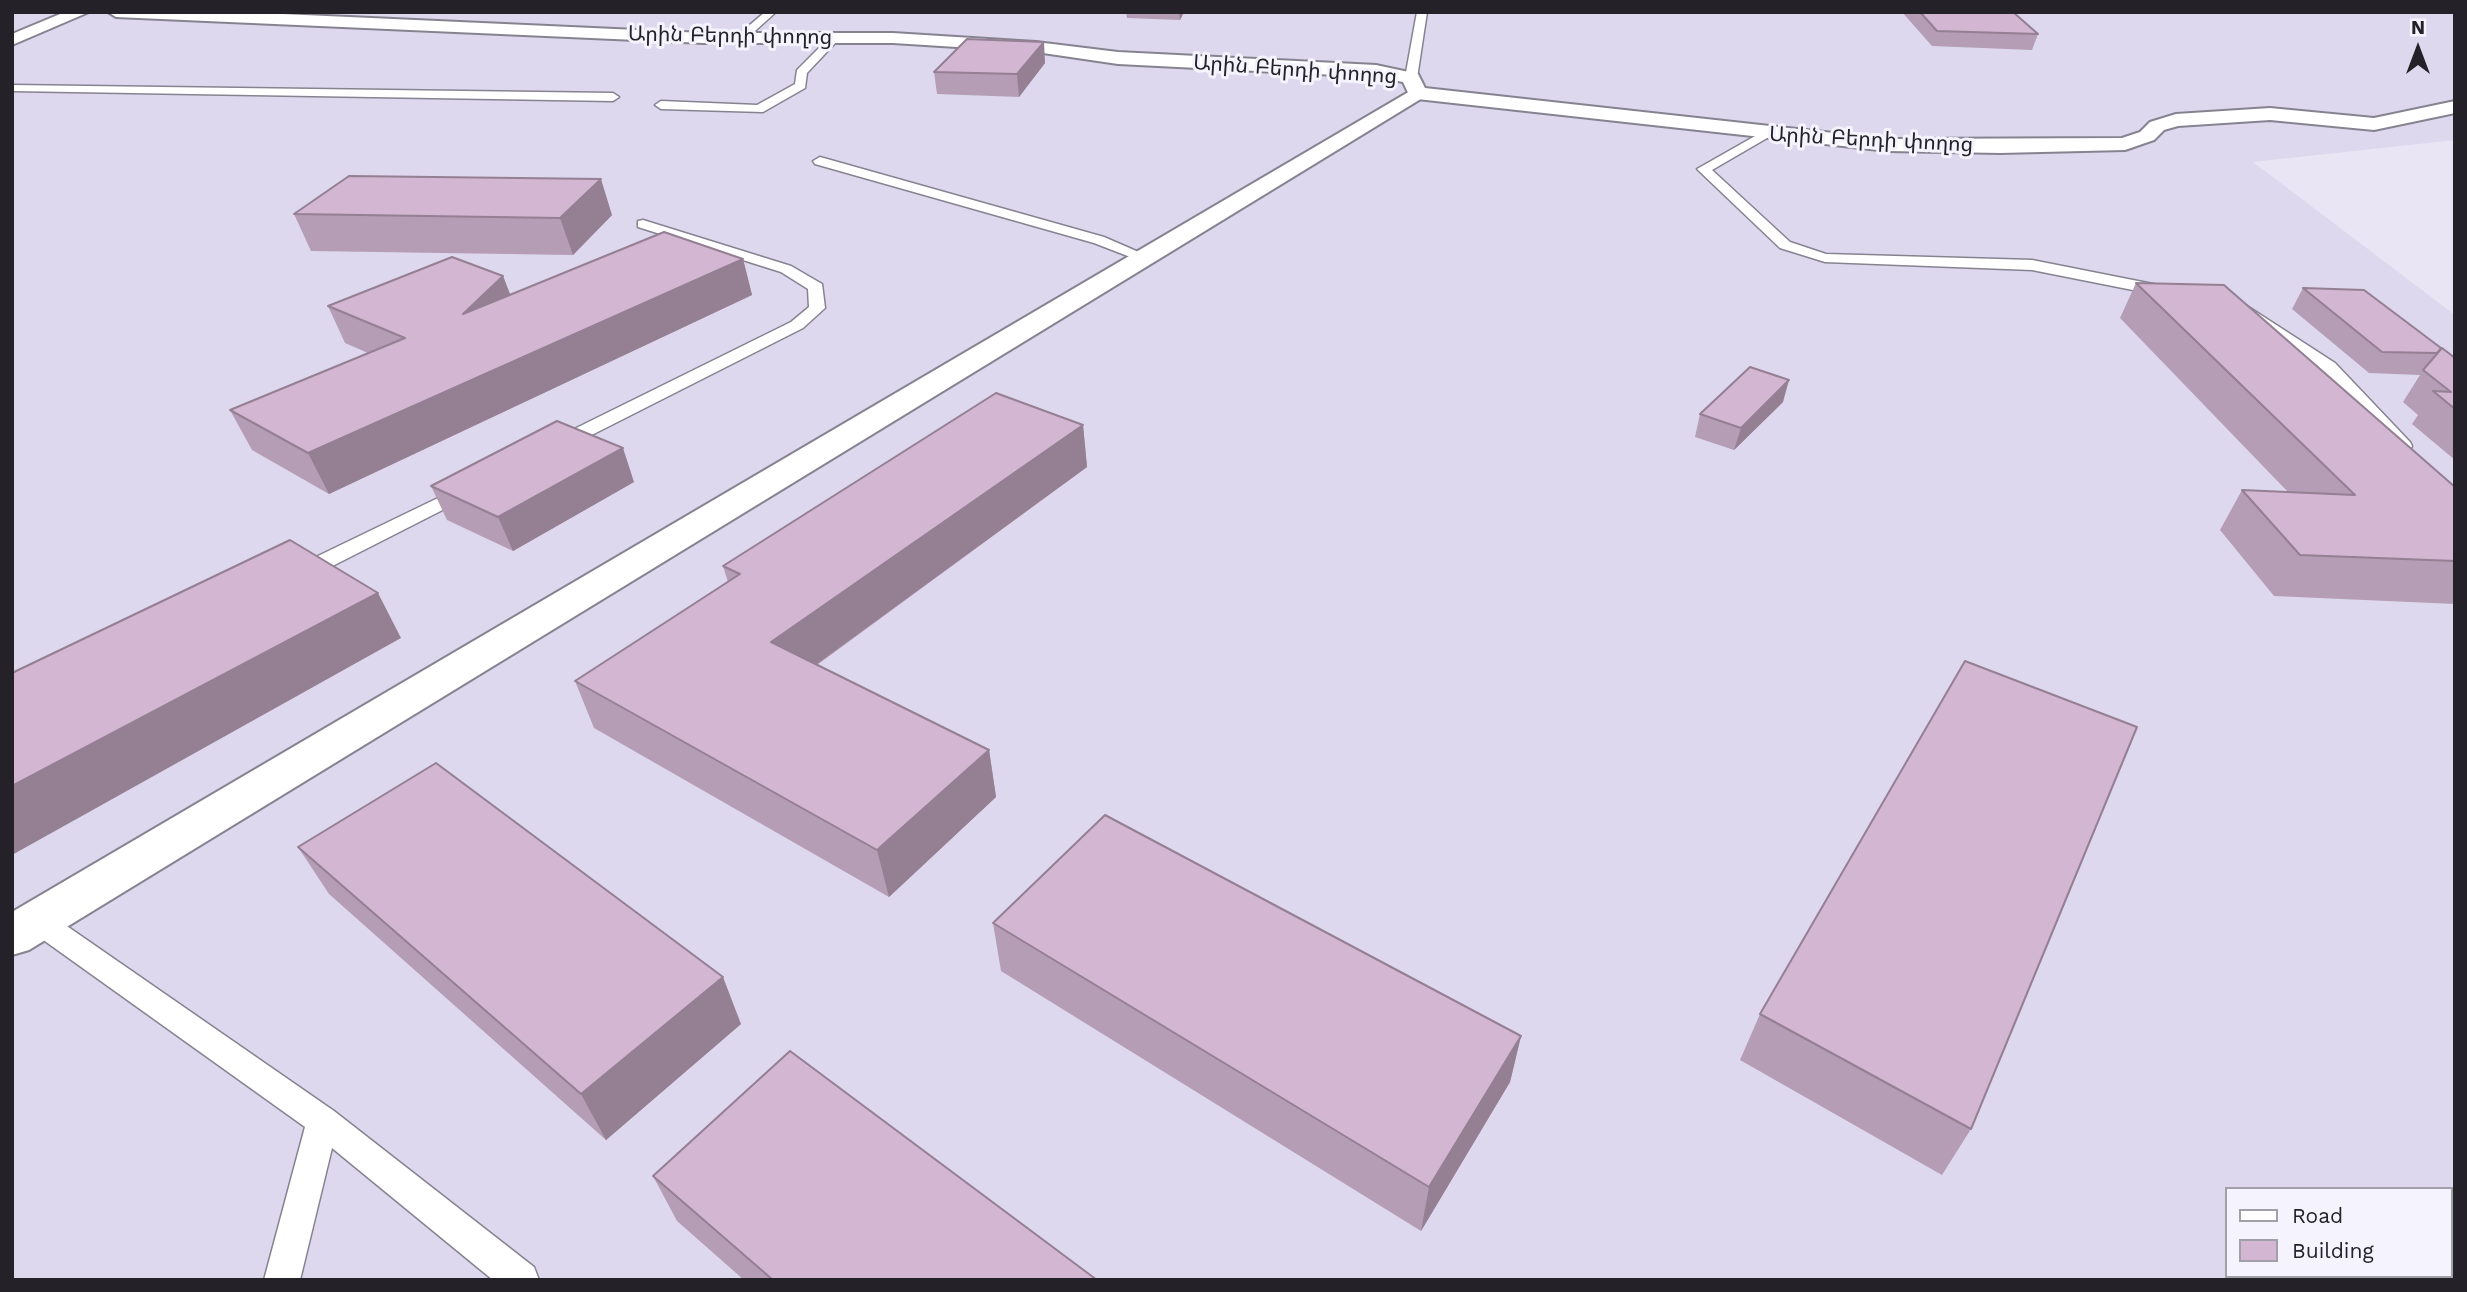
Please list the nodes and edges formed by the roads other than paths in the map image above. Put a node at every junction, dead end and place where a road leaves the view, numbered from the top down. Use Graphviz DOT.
graph roads {
  1 [pos="81,12"];
  2 [pos="116,12"];
  3 [pos="771,12"];
  4 [pos="1422,12"];
  5 [pos="741,38"];
  6 [pos="835,38"];
  7 [pos="12,40"];
  8 [pos="1414,85"];
  9 [pos="12,88"];
  10 [pos="613,97"];
  11 [pos="661,106"];
  12 [pos="2455,107"];
  13 [pos="1768,135"];
  14 [pos="820,161"];
  15 [pos="643,224"];
  16 [pos="1143,257"];
  17 [pos="2177,293"];
  18 [pos="2228,303"];
  19 [pos="2410,454"];
  20 [pos="536,456"];
  21 [pos="486,481"];
  22 [pos="274,586"];
  23 [pos="25,928"];
  24 [pos="323,1121"];
  25 [pos="282,1280"];
  26 [pos="521,1280"];
  1 -- 7 [label="street"];
  2 -- 5 [label="street, Արին Բերդի փողոց"];
  3 -- 5 [label="lane"];
  4 -- 8 [label="lane"];
  5 -- 6 [label="street, Արին Բերդի փողոց"];
  6 -- 8 [label="street, Արին Բերդի փողոց"];
  6 -- 11 [label="lane"];
  8 -- 13 [label="street, Արին Բերդի փողոց"];
  8 -- 16 [label="street"];
  9 -- 10 [label="lane"];
  12 -- 13 [label="street, Արին Բերդի փողոց"];
  13 -- 17 [label="lane"];
  14 -- 16 [label="lane"];
  15 -- 20 [label="lane"];
  16 -- 23 [label="street"];
  18 -- 19 [label="lane"];
  21 -- 22 [label="lane"];
  23 -- 24 [label="lane"];
  24 -- 25 [label="lane"];
  24 -- 26 [label="lane"];
}
